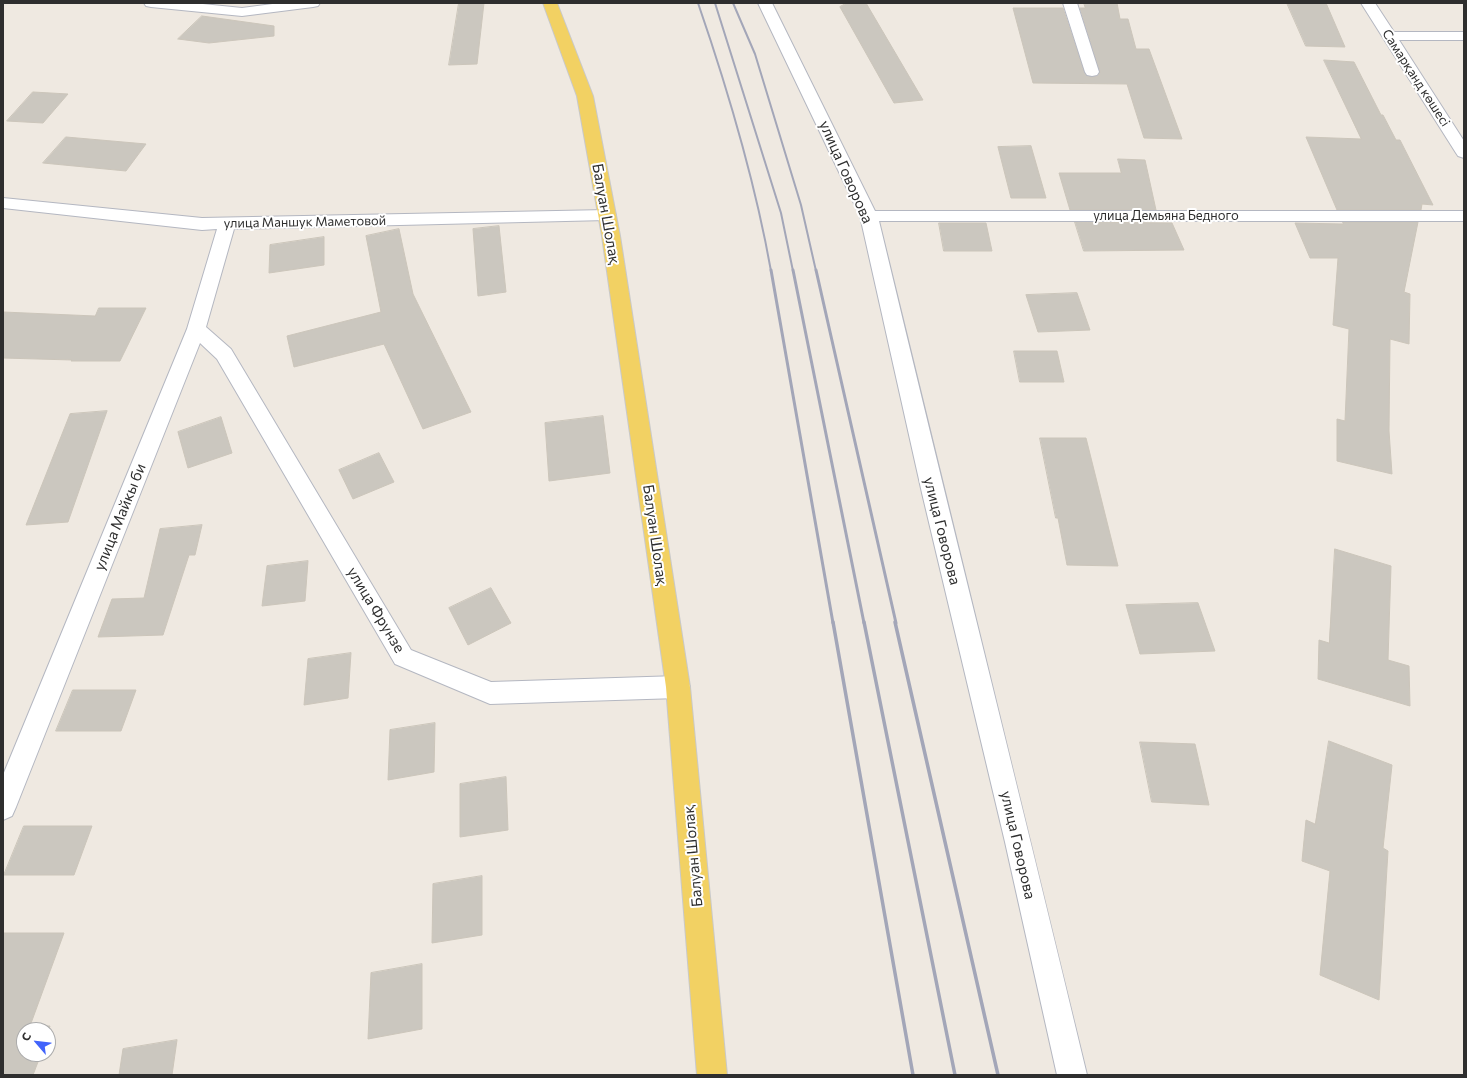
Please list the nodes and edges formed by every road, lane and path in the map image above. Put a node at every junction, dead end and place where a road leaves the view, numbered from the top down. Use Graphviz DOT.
graph roads {
  1 [pos="150,3"];
  2 [pos="313,3"];
  3 [pos="550,3"];
  4 [pos="765,3"];
  5 [pos="1070,3"];
  6 [pos="1368,3"];
  7 [pos="1389,36"];
  8 [pos="1464,36"];
  9 [pos="1092,72"];
  10 [pos="1464,153"];
  11 [pos="3,203"];
  12 [pos="607,215"];
  13 [pos="869,216"];
  14 [pos="1464,216"];
  15 [pos="227,224"];
  16 [pos="196,329"];
  17 [pos="678,687"];
  18 [pos="3,807"];
  19 [pos="712,1075"];
  20 [pos="1072,1075"];
  1 -- 2 [label="street"];
  3 -- 12 [label="main road, Балуан Шолақ"];
  4 -- 13 [label="street, улица Говорова"];
  5 -- 9 [label="street"];
  6 -- 7 [label="street, Самарқанд көшесі"];
  7 -- 8 [label="street"];
  7 -- 10 [label="street, Самарқанд көшесі"];
  11 -- 15 [label="street, улица Маншук Маметовой"];
  12 -- 15 [label="street, улица Маншук Маметовой"];
  12 -- 17 [label="main road, Балуан Шолақ"];
  13 -- 14 [label="street, улица Демьяна Бедного"];
  13 -- 20 [label="street, улица Говорова"];
  15 -- 16 [label="street, улица Майкы би"];
  16 -- 17 [label="street, улица Фрунзе"];
  16 -- 18 [label="street, улица Майкы би"];
  17 -- 19 [label="main road, Балуан Шолақ"];
}
